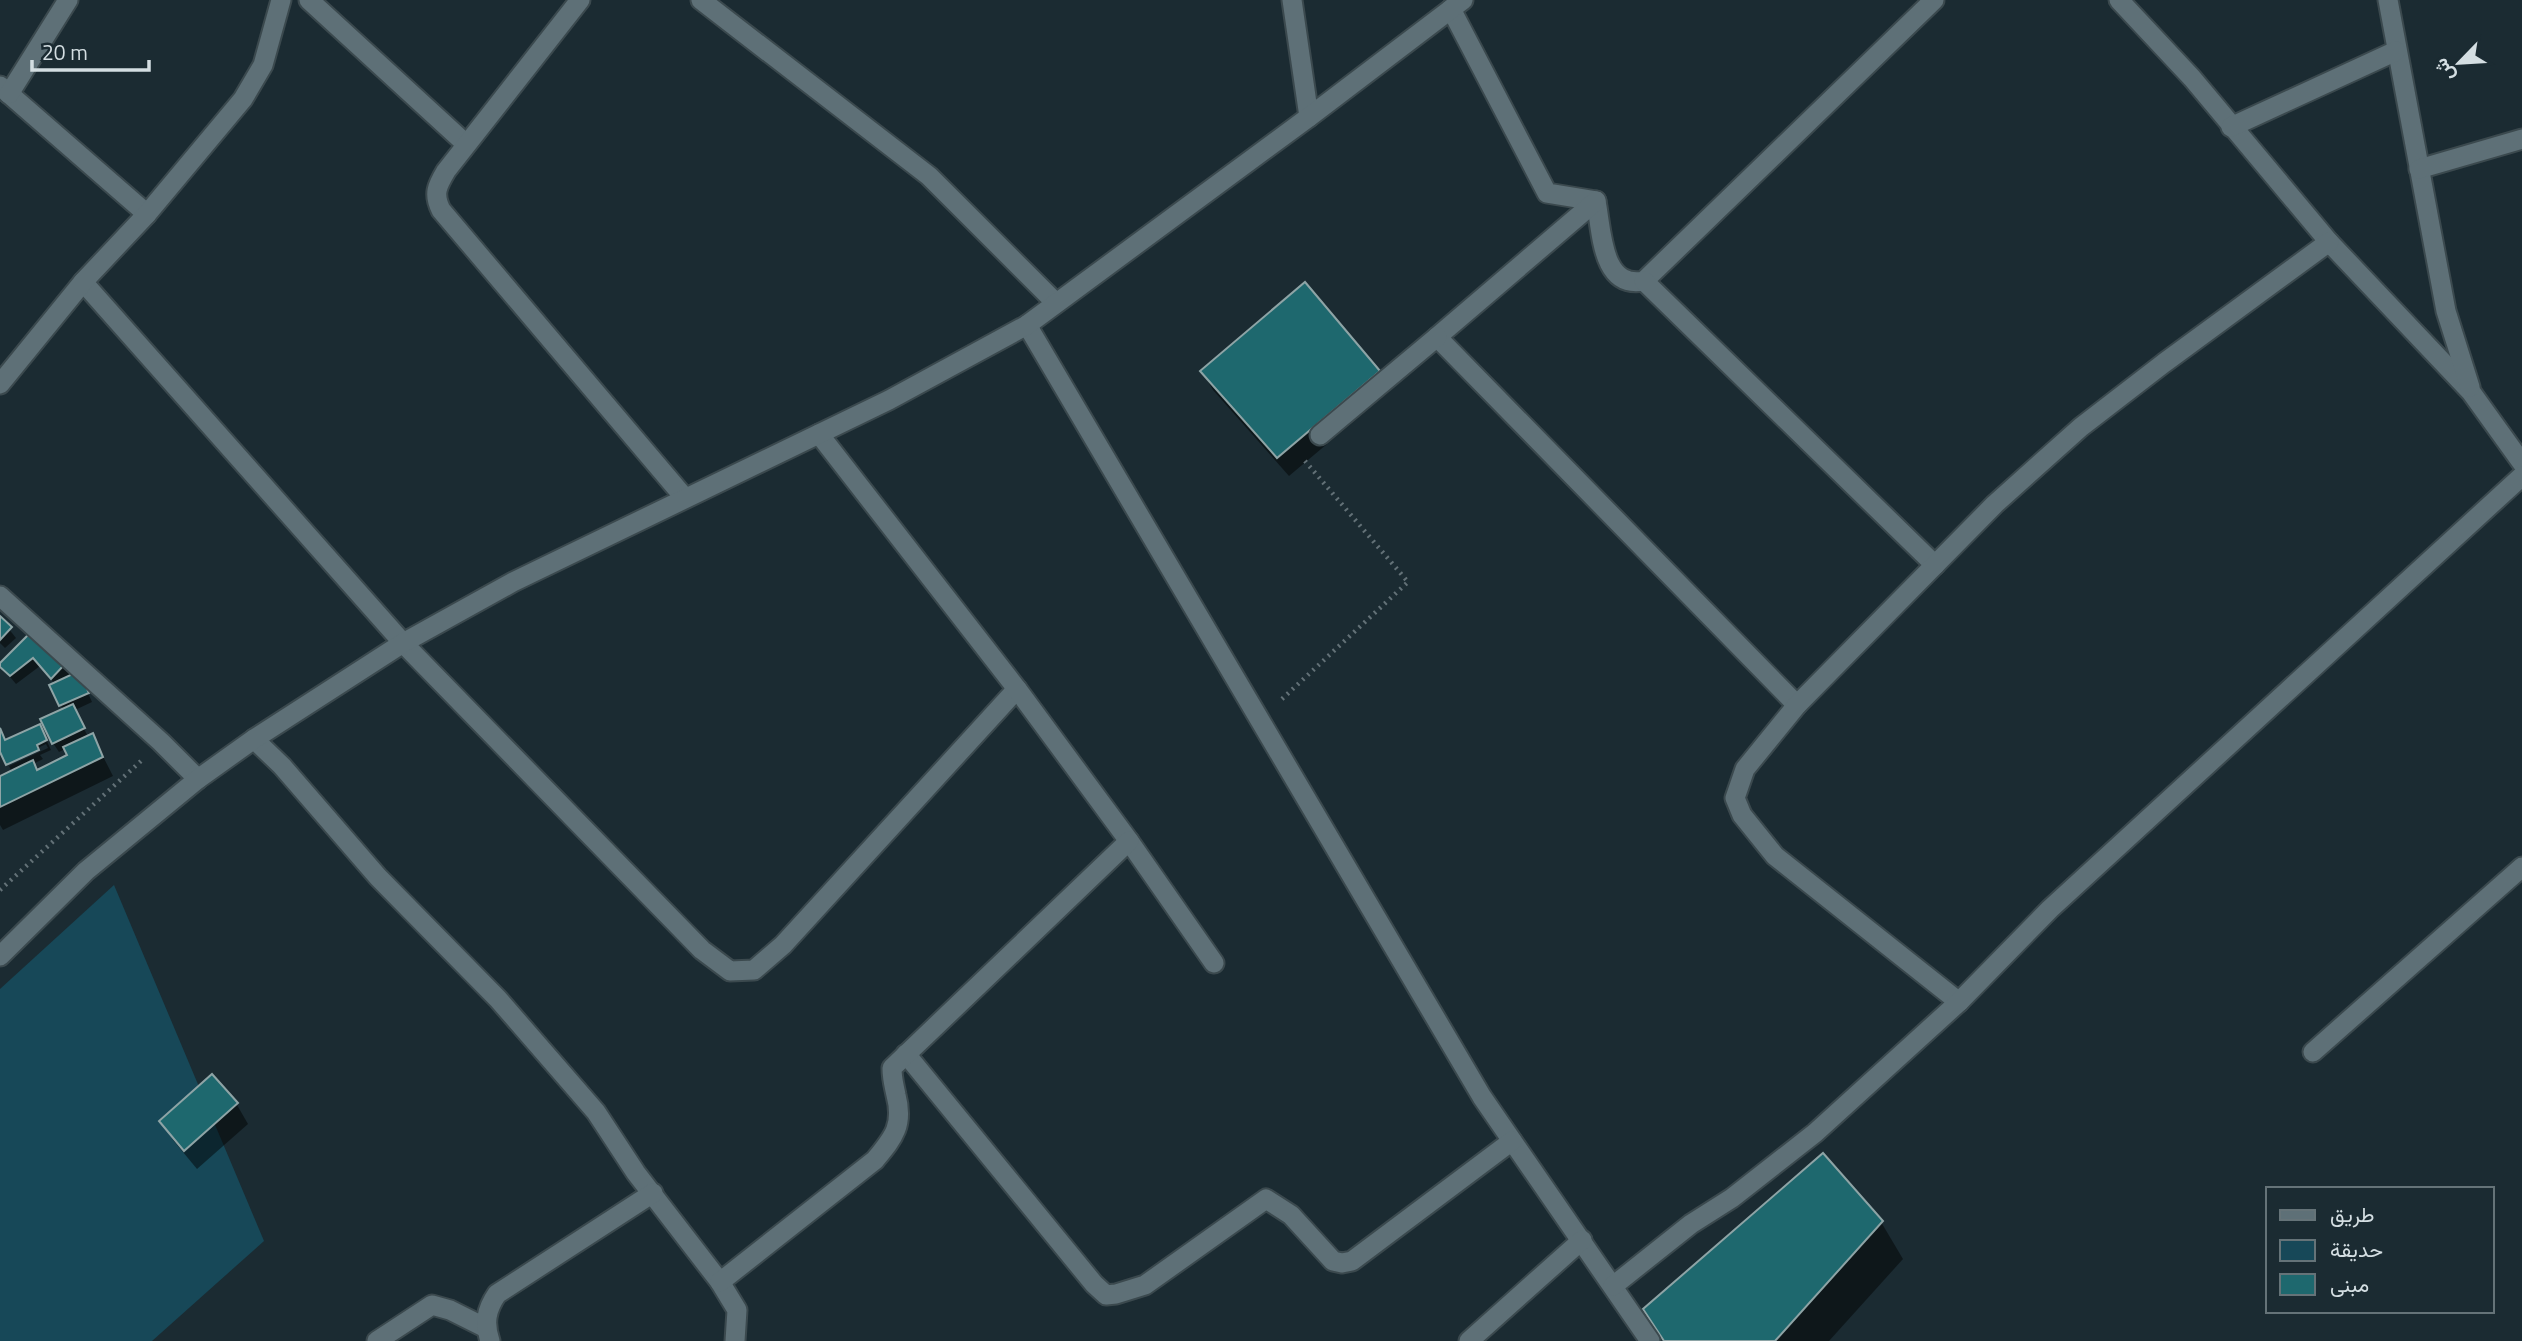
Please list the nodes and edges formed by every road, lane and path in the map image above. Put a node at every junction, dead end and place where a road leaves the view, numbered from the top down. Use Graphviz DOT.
graph roads {
  1 [pos="68,0"];
  2 [pos="281,0"];
  3 [pos="309,0"];
  4 [pos="580,0"];
  5 [pos="701,0"];
  6 [pos="1292,0"];
  7 [pos="1934,0"];
  8 [pos="2119,0"];
  9 [pos="2388,0"];
  10 [pos="1457,5"];
  11 [pos="2396,51"];
  12 [pos="5,90"];
  13 [pos="1309,117"];
  14 [pos="2231,127"];
  15 [pos="2522,139"];
  16 [pos="466,145"];
  17 [pos="2419,169"];
  18 [pos="1596,201"];
  19 [pos="147,214"];
  20 [pos="2329,243"];
  21 [pos="1644,281"];
  22 [pos="83,282"];
  23 [pos="1056,303"];
  24 [pos="1027,325"];
  25 [pos="1437,337"];
  26 [pos="0,384"];
  27 [pos="2471,392"];
  28 [pos="819,434"];
  29 [pos="1320,435"];
  30 [pos="2522,464"];
  31 [pos="2522,476"];
  32 [pos="684,497"];
  33 [pos="1935,565"];
  34 [pos="0,596"];
  35 [pos="403,643"];
  36 [pos="1017,688"];
  37 [pos="1797,705"];
  38 [pos="1258,721"];
  39 [pos="254,739"];
  40 [pos="161,742"];
  41 [pos="198,779"];
  42 [pos="1129,841"];
  43 [pos="2522,867"];
  44 [pos="0,890"];
  45 [pos="0,955"];
  46 [pos="1214,963"];
  47 [pos="1959,1002"];
  48 [pos="2313,1052"];
  49 [pos="906,1054"];
  50 [pos="1512,1141"];
  51 [pos="653,1193"];
  52 [pos="1582,1240"];
  53 [pos="720,1282"];
  54 [pos="1613,1286"];
  55 [pos="488,1335"];
  56 [pos="377,1341"];
  57 [pos="735,1341"];
  58 [pos="1469,1341"];
  59 [pos="1650,1341"];
  1 -- 12 [label="street"];
  2 -- 19 [label="street"];
  3 -- 16 [label="street"];
  4 -- 16 [label="street"];
  5 -- 23 [label="street"];
  6 -- 13 [label="street"];
  7 -- 21 [label="street"];
  8 -- 14 [label="street"];
  9 -- 11 [label="street"];
  10 -- 13 [label="street"];
  10 -- 18 [label="street"];
  11 -- 14 [label="street"];
  11 -- 17 [label="street"];
  12 -- 19 [label="street"];
  13 -- 23 [label="street"];
  14 -- 20 [label="street"];
  15 -- 17 [label="street"];
  16 -- 32 [label="street"];
  17 -- 27 [label="street"];
  18 -- 21 [label="street"];
  18 -- 25 [label="street"];
  19 -- 22 [label="street"];
  20 -- 27 [label="street"];
  20 -- 33 [label="street"];
  21 -- 33 [label="street"];
  22 -- 26 [label="street"];
  22 -- 35 [label="street"];
  23 -- 24 [label="street"];
  24 -- 28 [label="street"];
  24 -- 38 [label="street"];
  25 -- 29 [label="street"];
  25 -- 37 [label="street"];
  27 -- 30 [label="street"];
  28 -- 32 [label="street"];
  28 -- 36 [label="street"];
  29 -- 38 [label="path"];
  31 -- 47 [label="street"];
  32 -- 35 [label="street"];
  33 -- 37 [label="street"];
  34 -- 40 [label="street"];
  35 -- 36 [label="street"];
  35 -- 39 [label="street"];
  36 -- 42 [label="street"];
  37 -- 47 [label="street"];
  38 -- 50 [label="street"];
  39 -- 41 [label="street"];
  39 -- 51 [label="street"];
  40 -- 41 [label="street"];
  40 -- 44 [label="path"];
  41 -- 45 [label="street"];
  42 -- 46 [label="street"];
  42 -- 49 [label="street"];
  43 -- 48 [label="street"];
  47 -- 54 [label="street"];
  49 -- 50 [label="street"];
  49 -- 53 [label="street"];
  50 -- 52 [label="street"];
  51 -- 53 [label="street"];
  51 -- 55 [label="street"];
  52 -- 54 [label="street"];
  52 -- 58 [label="street"];
  53 -- 57 [label="street"];
  54 -- 59 [label="street"];
  55 -- 56 [label="street"];
}
